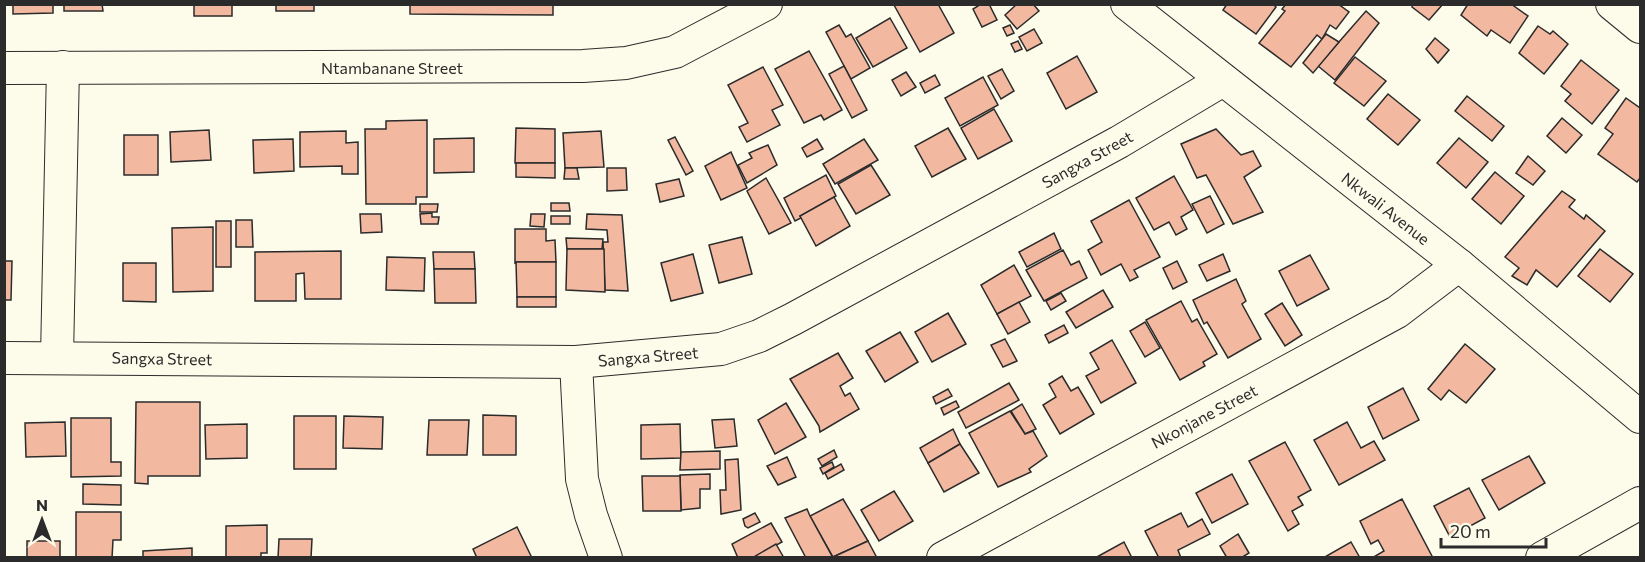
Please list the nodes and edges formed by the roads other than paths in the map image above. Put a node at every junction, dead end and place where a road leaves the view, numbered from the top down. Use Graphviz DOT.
graph roads {
  1 [pos="766,4"];
  2 [pos="1127,4"];
  3 [pos="1612,4"];
  4 [pos="1641,27"];
  5 [pos="63,67"];
  6 [pos="4,68"];
  7 [pos="1223,80"];
  8 [pos="1459,265"];
  9 [pos="57,357"];
  10 [pos="4,358"];
  11 [pos="576,362"];
  12 [pos="1641,417"];
  13 [pos="1641,503"];
  14 [pos="606,558"];
  15 [pos="943,558"];
  16 [pos="1542,558"];
  1 -- 5 [label="street, Ntambanane Street"];
  2 -- 7 [label="street, Nkwali Avenue"];
  3 -- 4 [label="street"];
  5 -- 6 [label="street, Ntambanane Street"];
  5 -- 9 [label="street"];
  7 -- 8 [label="street, Nkwali Avenue"];
  7 -- 11 [label="street, Sangxa Street"];
  8 -- 12 [label="street, Nkwali Avenue"];
  8 -- 15 [label="street, Nkonjane Street"];
  9 -- 10 [label="street, Sangxa Street"];
  9 -- 11 [label="street, Sangxa Street"];
  11 -- 14 [label="street"];
  13 -- 16 [label="street"];
}
